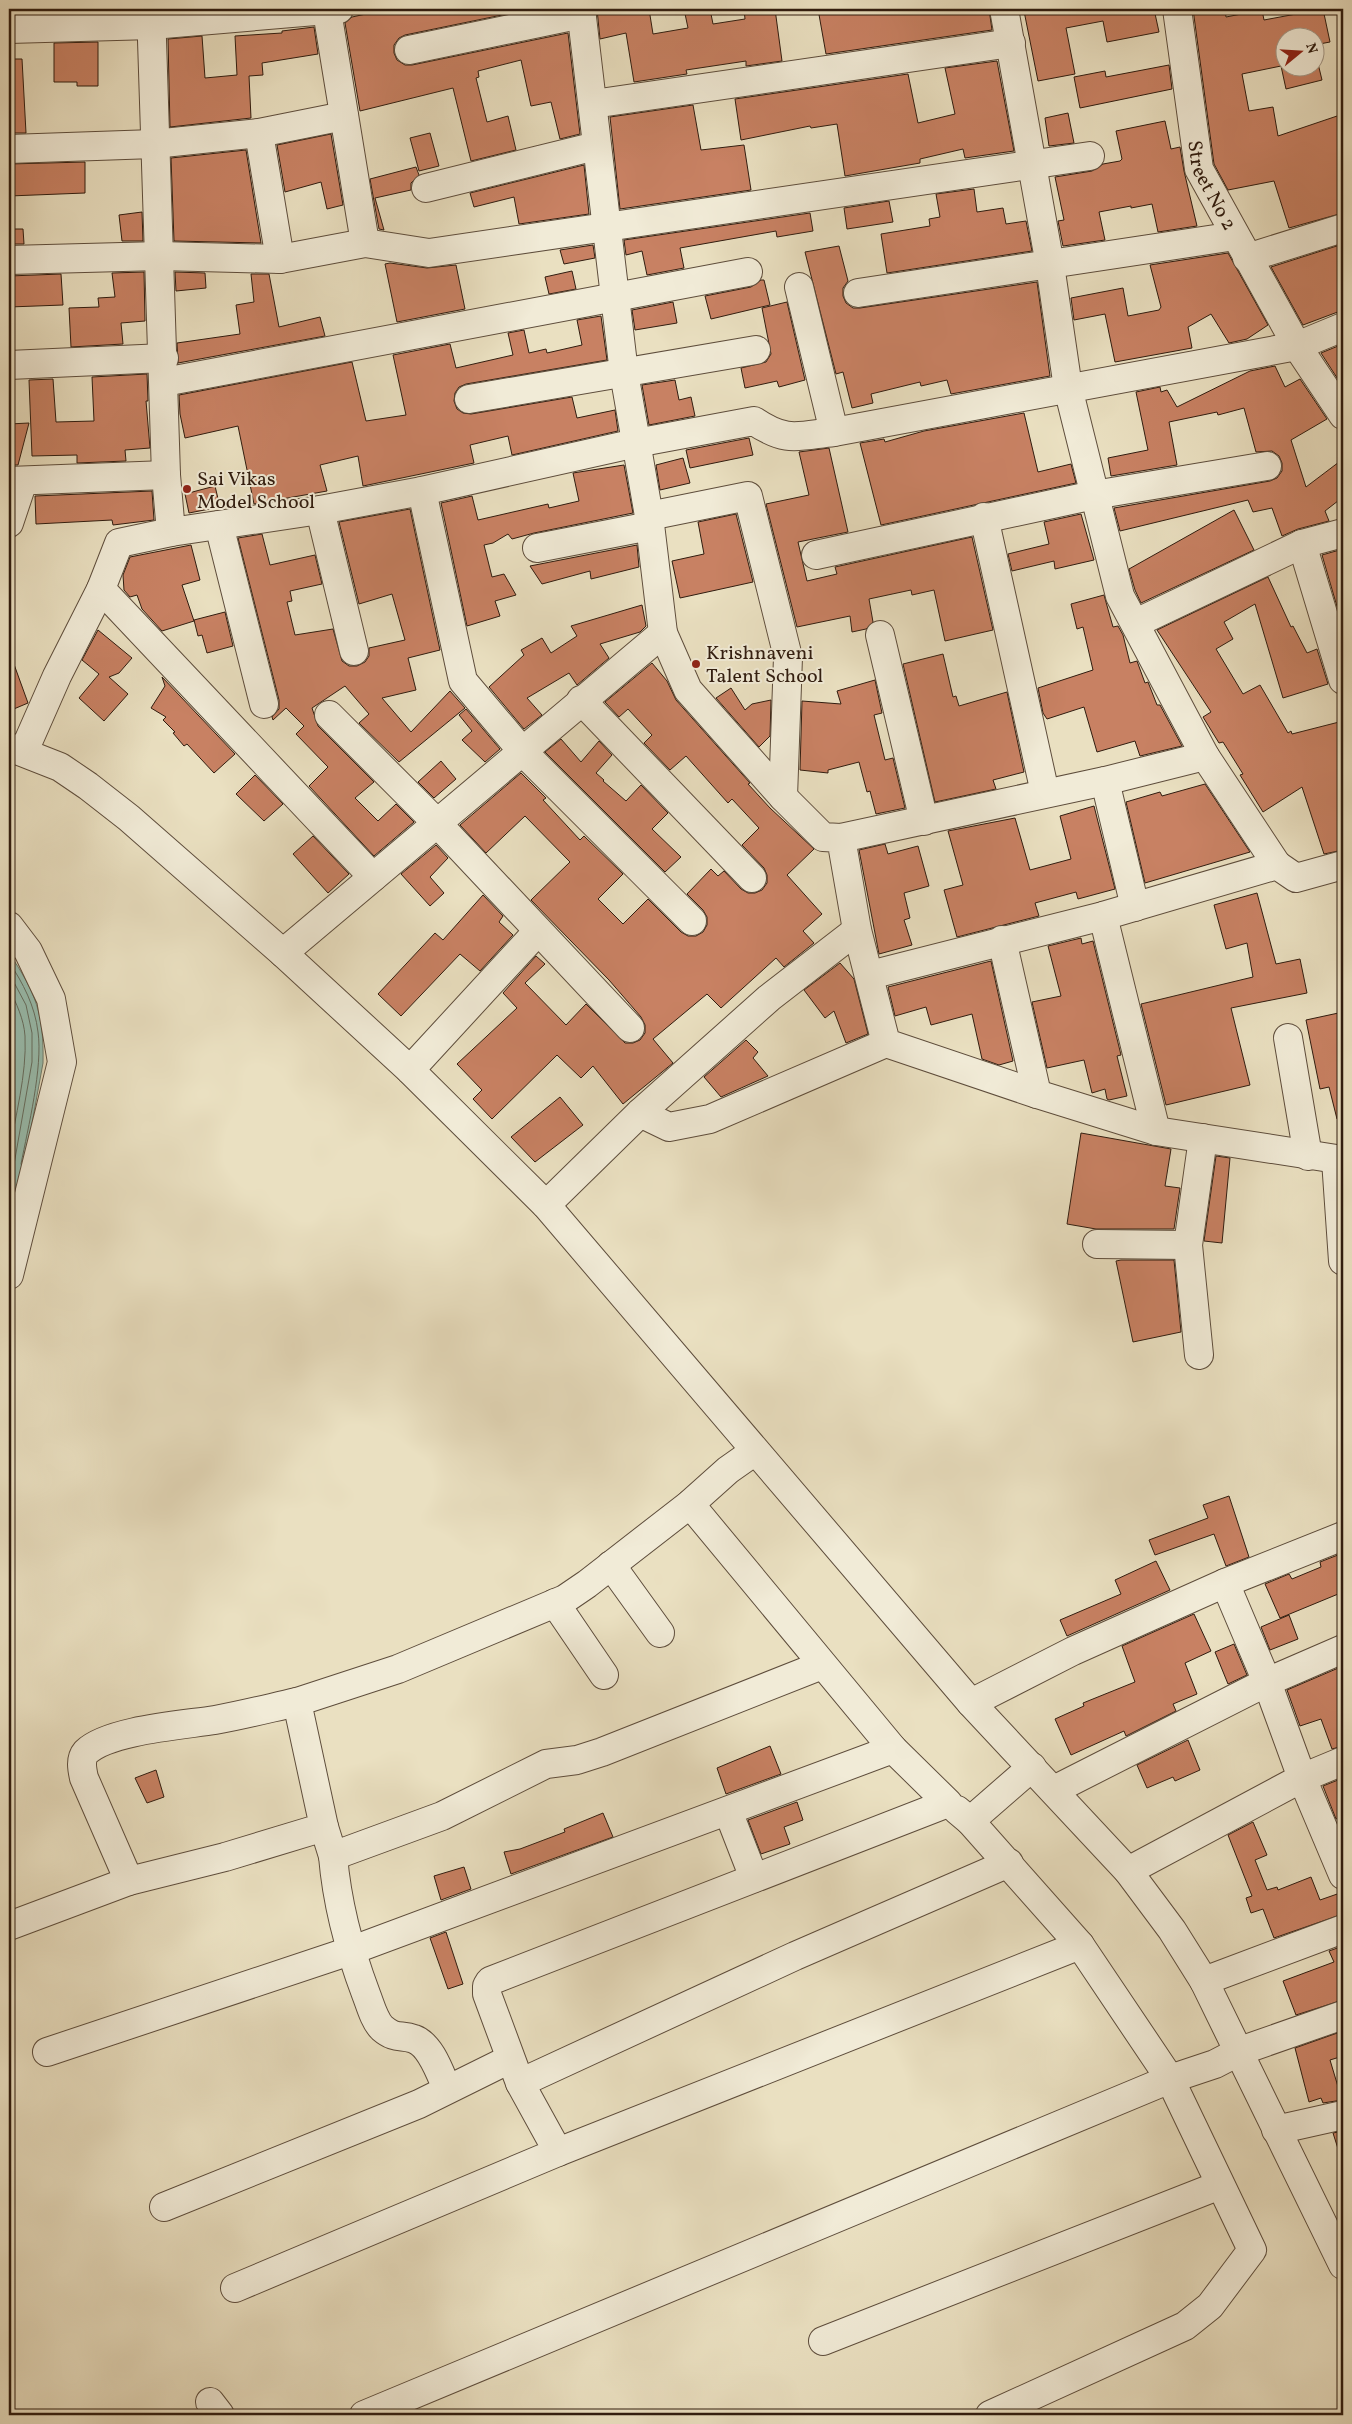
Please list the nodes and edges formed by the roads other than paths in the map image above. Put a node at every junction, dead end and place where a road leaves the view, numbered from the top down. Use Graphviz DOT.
graph roads {
  1 [pos="1004,9"];
  2 [pos="1176,9"];
  3 [pos="333,10"];
  4 [pos="581,11"];
  5 [pos="151,17"];
  6 [pos="9,29"];
  7 [pos="1011,43"];
  8 [pos="409,50"];
  9 [pos="593,104"];
  10 [pos="344,116"];
  11 [pos="259,133"];
  12 [pos="154,144"];
  13 [pos="596,146"];
  14 [pos="9,149"];
  15 [pos="1090,156"];
  16 [pos="1032,163"];
  17 [pos="426,188"];
  18 [pos="607,227"];
  19 [pos="1343,228"];
  20 [pos="365,243"];
  21 [pos="1241,247"];
  22 [pos="160,256"];
  23 [pos="280,259"];
  24 [pos="9,260"];
  25 [pos="1050,265"];
  26 [pos="748,272"];
  27 [pos="799,287"];
  28 [pos="858,293"];
  29 [pos="616,298"];
  30 [pos="1343,327"];
  31 [pos="1297,346"];
  32 [pos="756,350"];
  33 [pos="9,365"];
  34 [pos="164,370"];
  35 [pos="624,373"];
  36 [pos="1068,388"];
  37 [pos="469,399"];
  38 [pos="1343,415"];
  39 [pos="834,432"];
  40 [pos="636,443"];
  41 [pos="1267,466"];
  42 [pos="166,475"];
  43 [pos="16,481"];
  44 [pos="422,491"];
  45 [pos="1094,495"];
  46 [pos="320,510"];
  47 [pos="984,518"];
  48 [pos="649,521"];
  49 [pos="9,522"];
  50 [pos="219,525"];
  51 [pos="171,532"];
  52 [pos="1343,532"];
  53 [pos="1302,544"];
  54 [pos="538,548"];
  55 [pos="816,555"];
  56 [pos="101,589"];
  57 [pos="1136,623"];
  58 [pos="663,633"];
  59 [pos="880,636"];
  60 [pos="354,651"];
  61 [pos="1343,680"];
  62 [pos="581,700"];
  63 [pos="264,704"];
  64 [pos="329,715"];
  65 [pos="16,749"];
  66 [pos="523,752"];
  67 [pos="1205,756"];
  68 [pos="1105,781"];
  69 [pos="1045,793"];
  70 [pos="783,797"];
  71 [pos="924,821"];
  72 [pos="436,822"];
  73 [pos="841,838"];
  74 [pos="1277,864"];
  75 [pos="1343,866"];
  76 [pos="373,877"];
  77 [pos="752,878"];
  78 [pos="1135,907"];
  79 [pos="1102,916"];
  80 [pos="692,921"];
  81 [pos="9,926"];
  82 [pos="857,930"];
  83 [pos="538,931"];
  84 [pos="1002,940"];
  85 [pos="283,953"];
  86 [pos="870,975"];
  87 [pos="630,1028"];
  88 [pos="1288,1038"];
  89 [pos="886,1043"];
  90 [pos="410,1070"];
  91 [pos="1037,1094"];
  92 [pos="640,1114"];
  93 [pos="1156,1131"];
  94 [pos="1203,1138"];
  95 [pos="1308,1156"];
  96 [pos="1340,1160"];
  97 [pos="546,1205"];
  98 [pos="1097,1244"];
  99 [pos="1188,1245"];
  100 [pos="1343,1264"];
  101 [pos="9,1275"];
  102 [pos="1199,1355"];
  103 [pos="755,1451"];
  104 [pos="694,1499"];
  105 [pos="1343,1536"];
  106 [pos="611,1566"];
  107 [pos="1225,1583"];
  108 [pos="555,1603"];
  109 [pos="660,1633"];
  110 [pos="1343,1649"];
  111 [pos="822,1665"];
  112 [pos="604,1675"];
  113 [pos="1267,1682"];
  114 [pos="297,1702"];
  115 [pos="971,1703"];
  116 [pos="893,1749"];
  117 [pos="1343,1761"];
  118 [pos="1032,1768"];
  119 [pos="1302,1778"];
  120 [pos="1054,1790"];
  121 [pos="948,1803"];
  122 [pos="728,1811"];
  123 [pos="977,1816"];
  124 [pos="324,1827"];
  125 [pos="333,1856"];
  126 [pos="1009,1863"];
  127 [pos="1128,1871"];
  128 [pos="1343,1875"];
  129 [pos="754,1878"];
  130 [pos="128,1881"];
  131 [pos="9,1926"];
  132 [pos="1343,1929"];
  133 [pos="1080,1945"];
  134 [pos="350,1951"];
  135 [pos="1204,1981"];
  136 [pos="1343,2015"];
  137 [pos="1240,2051"];
  138 [pos="47,2052"];
  139 [pos="515,2071"];
  140 [pos="1177,2078"];
  141 [pos="447,2089"];
  142 [pos="1343,2115"];
  143 [pos="1276,2130"];
  144 [pos="558,2152"];
  145 [pos="1220,2185"];
  146 [pos="164,2207"];
  147 [pos="1343,2266"];
  148 [pos="235,2288"];
  149 [pos="823,2341"];
  150 [pos="364,2415"];
  151 [pos="990,2415"];
  1 -- 7 [label="street"];
  2 -- 21 [label="street, Street No 2"];
  3 -- 5 [label="street"];
  3 -- 10 [label="street"];
  4 -- 8 [label="street"];
  4 -- 9 [label="street"];
  5 -- 6 [label="street"];
  5 -- 12 [label="street"];
  7 -- 9 [label="street"];
  7 -- 16 [label="street"];
  9 -- 13 [label="street"];
  10 -- 11 [label="street"];
  10 -- 20 [label="street"];
  11 -- 12 [label="street"];
  11 -- 23 [label="street"];
  12 -- 14 [label="street"];
  12 -- 22 [label="street"];
  13 -- 17 [label="street"];
  13 -- 18 [label="street"];
  15 -- 16 [label="street"];
  16 -- 18 [label="street"];
  16 -- 25 [label="street"];
  18 -- 20 [label="street"];
  18 -- 29 [label="street"];
  19 -- 21 [label="street"];
  20 -- 23 [label="street"];
  21 -- 25 [label="street"];
  21 -- 31 [label="street, Street No 2"];
  22 -- 23 [label="street"];
  22 -- 24 [label="street"];
  22 -- 34 [label="street"];
  25 -- 28 [label="street"];
  25 -- 36 [label="street"];
  26 -- 29 [label="street"];
  27 -- 39 [label="street"];
  29 -- 34 [label="street"];
  29 -- 35 [label="street"];
  30 -- 31 [label="street"];
  31 -- 36 [label="street"];
  31 -- 38 [label="street, Street No 2"];
  32 -- 35 [label="street"];
  33 -- 34 [label="street"];
  34 -- 42 [label="street"];
  35 -- 37 [label="street"];
  35 -- 40 [label="street"];
  36 -- 39 [label="street"];
  36 -- 45 [label="street"];
  39 -- 40 [label="street"];
  40 -- 44 [label="street"];
  40 -- 48 [label="street"];
  41 -- 45 [label="street"];
  42 -- 43 [label="street"];
  42 -- 51 [label="street"];
  43 -- 49 [label="street"];
  44 -- 46 [label="street"];
  44 -- 66 [label="street"];
  45 -- 47 [label="street"];
  45 -- 57 [label="street"];
  46 -- 50 [label="street"];
  46 -- 60 [label="street"];
  47 -- 55 [label="street"];
  47 -- 69 [label="street"];
  48 -- 54 [label="street"];
  48 -- 58 [label="street"];
  48 -- 70 [label="street"];
  50 -- 51 [label="street"];
  50 -- 63 [label="street"];
  51 -- 56 [label="street"];
  52 -- 53 [label="street"];
  53 -- 57 [label="street"];
  53 -- 61 [label="street"];
  56 -- 65 [label="street"];
  56 -- 76 [label="street"];
  57 -- 67 [label="street"];
  58 -- 62 [label="street"];
  58 -- 70 [label="street"];
  59 -- 71 [label="street"];
  62 -- 66 [label="street"];
  62 -- 77 [label="street"];
  64 -- 72 [label="street"];
  65 -- 85 [label="street"];
  66 -- 72 [label="street"];
  66 -- 80 [label="street"];
  67 -- 68 [label="street"];
  67 -- 74 [label="street"];
  68 -- 69 [label="street"];
  68 -- 78 [label="street"];
  69 -- 71 [label="street"];
  70 -- 73 [label="street"];
  71 -- 73 [label="street"];
  72 -- 76 [label="street"];
  72 -- 83 [label="street"];
  73 -- 82 [label="street"];
  74 -- 75 [label="street"];
  74 -- 78 [label="street"];
  76 -- 85 [label="street"];
  78 -- 79 [label="street"];
  79 -- 84 [label="street"];
  79 -- 93 [label="street"];
  81 -- 101 [label="street"];
  82 -- 86 [label="street"];
  82 -- 92 [label="street"];
  83 -- 87 [label="street"];
  83 -- 90 [label="street"];
  84 -- 86 [label="street"];
  84 -- 91 [label="street"];
  85 -- 90 [label="street"];
  86 -- 89 [label="street"];
  88 -- 95 [label="street"];
  89 -- 91 [label="street"];
  89 -- 92 [label="street"];
  90 -- 97 [label="street"];
  91 -- 93 [label="street"];
  92 -- 97 [label="street"];
  93 -- 94 [label="street"];
  94 -- 95 [label="street"];
  94 -- 99 [label="street"];
  95 -- 96 [label="street"];
  96 -- 100 [label="street"];
  97 -- 103 [label="street"];
  98 -- 99 [label="street"];
  99 -- 102 [label="street"];
  103 -- 104 [label="street"];
  103 -- 115 [label="street"];
  104 -- 106 [label="street"];
  104 -- 111 [label="street"];
  105 -- 107 [label="street"];
  106 -- 108 [label="street"];
  106 -- 109 [label="street"];
  107 -- 113 [label="street"];
  107 -- 115 [label="street"];
  108 -- 112 [label="street"];
  108 -- 114 [label="street"];
  110 -- 113 [label="street"];
  111 -- 116 [label="street"];
  111 -- 125 [label="street"];
  113 -- 119 [label="street"];
  113 -- 120 [label="street"];
  114 -- 124 [label="street"];
  114 -- 130 [label="street"];
  115 -- 118 [label="street"];
  116 -- 121 [label="street"];
  116 -- 122 [label="street"];
  117 -- 119 [label="street"];
  118 -- 120 [label="street"];
  118 -- 123 [label="street"];
  119 -- 127 [label="street"];
  119 -- 128 [label="street"];
  120 -- 127 [label="street"];
  121 -- 123 [label="street"];
  121 -- 129 [label="street"];
  122 -- 129 [label="street"];
  122 -- 134 [label="street"];
  123 -- 126 [label="street"];
  124 -- 125 [label="street"];
  124 -- 130 [label="street"];
  125 -- 134 [label="street"];
  126 -- 133 [label="street"];
  126 -- 139 [label="street"];
  127 -- 135 [label="street"];
  129 -- 139 [label="street"];
  130 -- 131 [label="street"];
  132 -- 135 [label="street"];
  133 -- 140 [label="street"];
  133 -- 144 [label="street"];
  134 -- 138 [label="street"];
  134 -- 141 [label="street"];
  135 -- 137 [label="street"];
  136 -- 137 [label="street"];
  137 -- 140 [label="street"];
  137 -- 143 [label="street"];
  139 -- 141 [label="street"];
  139 -- 144 [label="street"];
  140 -- 145 [label="street"];
  140 -- 150 [label="street"];
  141 -- 146 [label="street"];
  142 -- 143 [label="street"];
  143 -- 147 [label="street"];
  144 -- 148 [label="street"];
  145 -- 149 [label="street"];
  145 -- 151 [label="street"];
}
